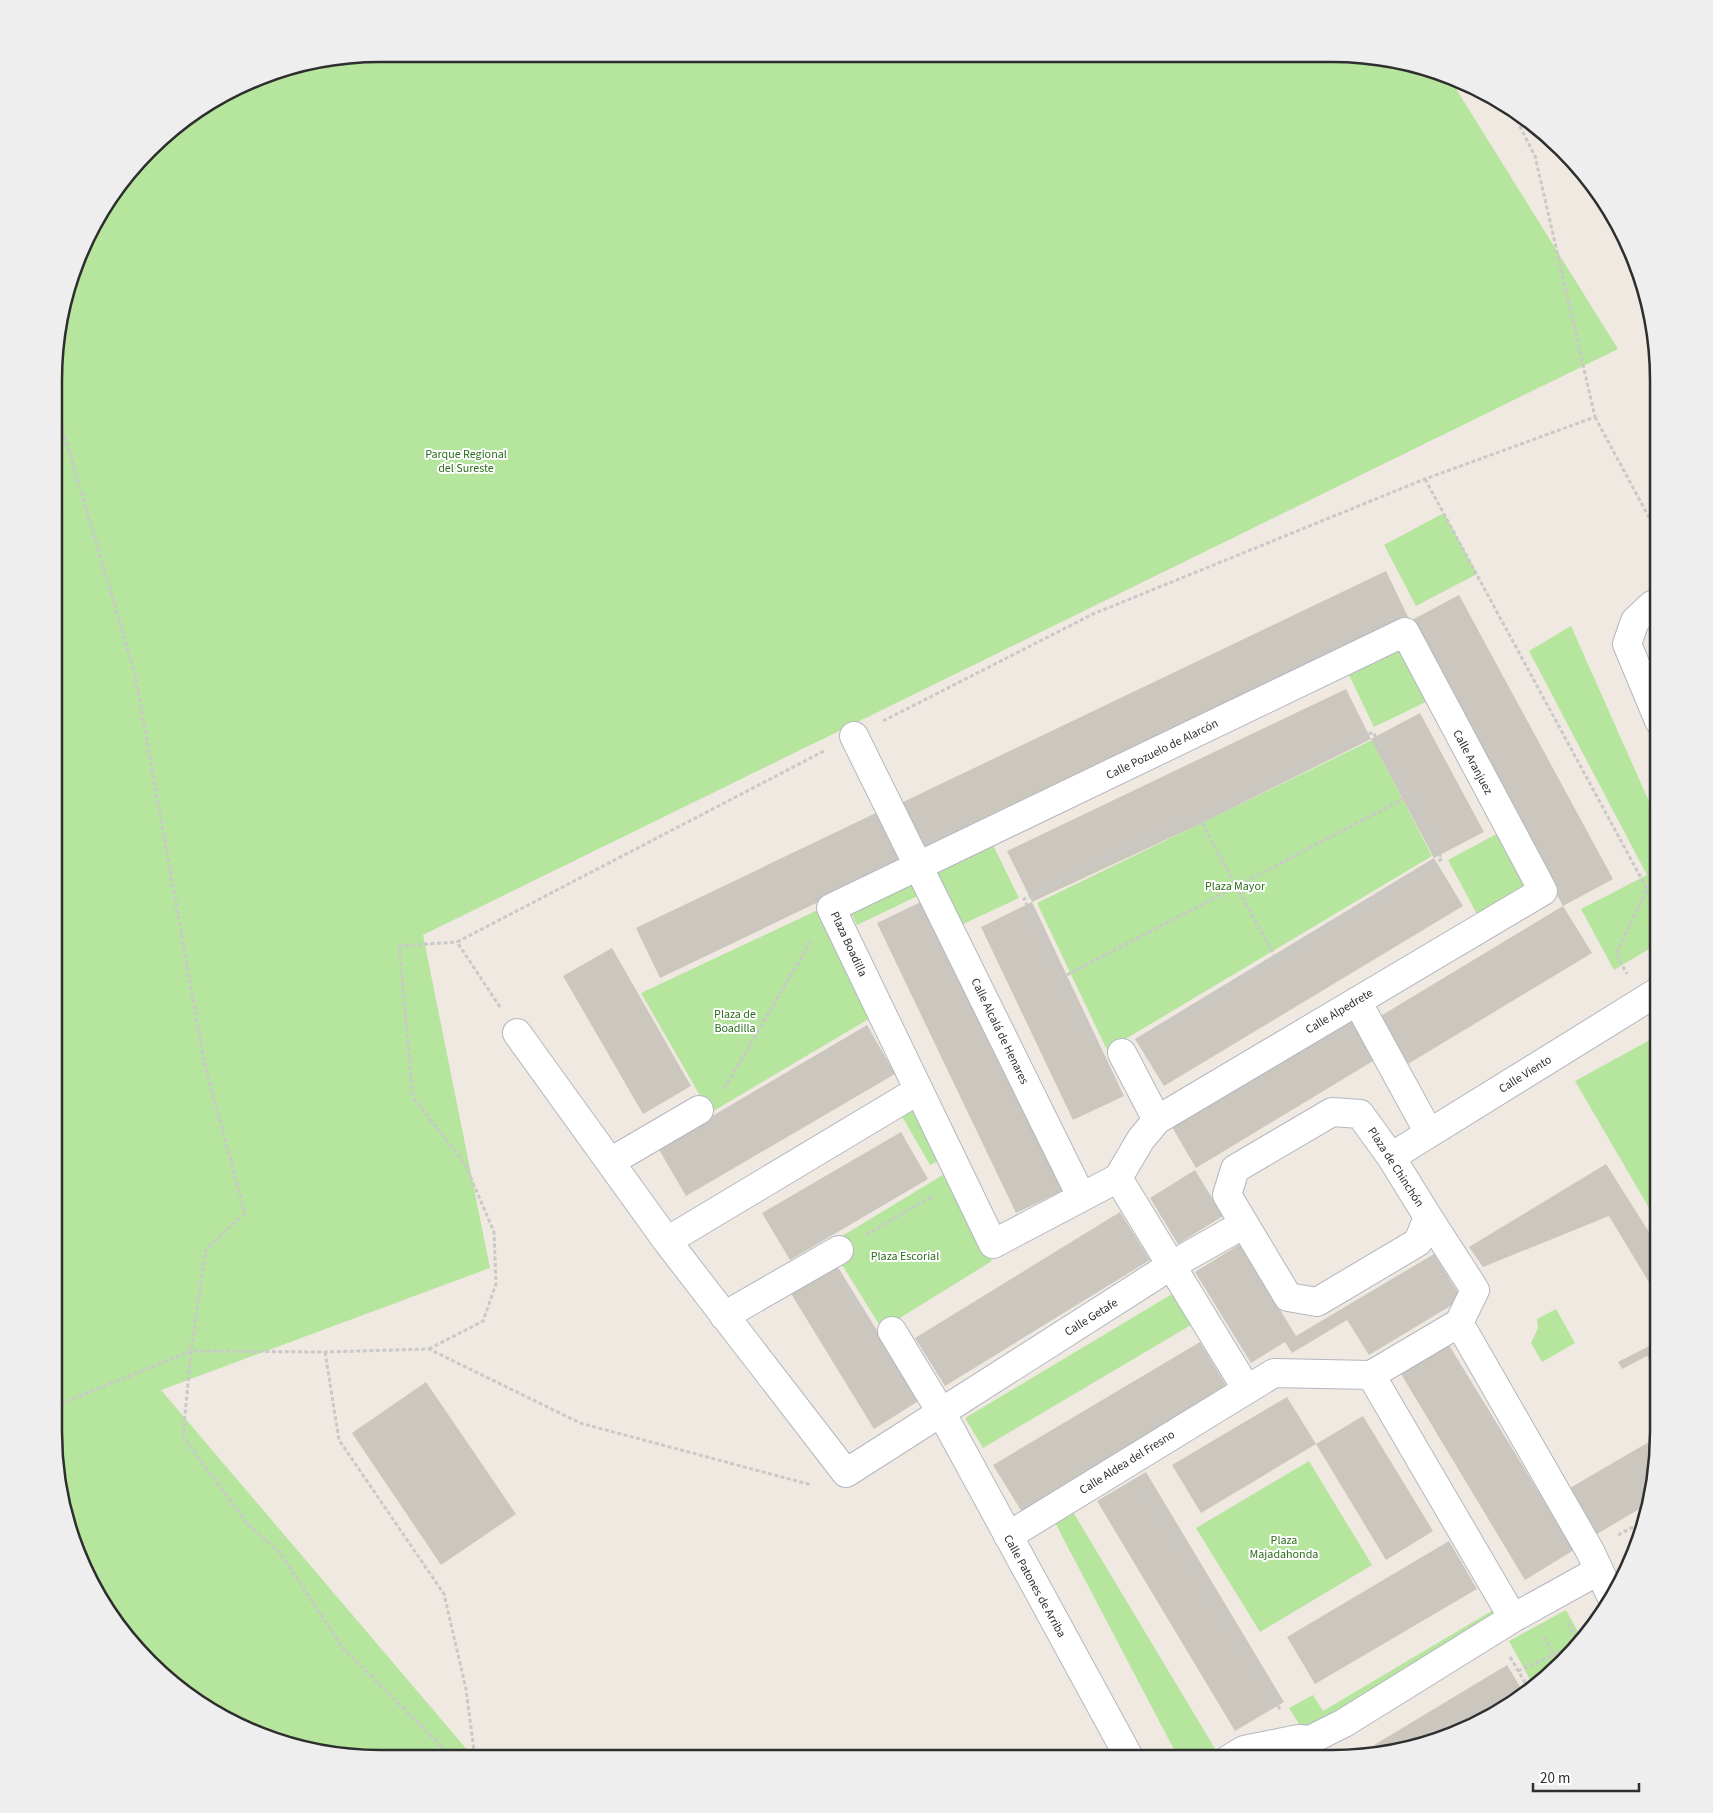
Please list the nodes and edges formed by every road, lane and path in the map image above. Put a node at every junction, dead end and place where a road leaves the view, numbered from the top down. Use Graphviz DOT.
graph roads {
  1 [pos="1518,122"];
  2 [pos="1595,417"];
  3 [pos="62,424"];
  4 [pos="1425,478"];
  5 [pos="1650,519"];
  6 [pos="1650,607"];
  7 [pos="1405,632"];
  8 [pos="1650,699"];
  9 [pos="854,736"];
  10 [pos="1403,799"];
  11 [pos="1202,824"];
  12 [pos="919,867"];
  13 [pos="1236,886"];
  14 [pos="1543,891"];
  15 [pos="831,908"];
  16 [pos="457,942"];
  17 [pos="1274,955"];
  18 [pos="1067,975"];
  19 [pos="1650,996"];
  20 [pos="1357,1001"];
  21 [pos="517,1032"];
  22 [pos="1146,1038"];
  23 [pos="1095,1046"];
  24 [pos="1122,1053"];
  25 [pos="919,1090"];
  26 [pos="699,1110"];
  27 [pos="1149,1130"];
  28 [pos="1429,1134"];
  29 [pos="1391,1157"];
  30 [pos="610,1162"];
  31 [pos="1118,1178"];
  32 [pos="962,1179"];
  33 [pos="1081,1196"];
  34 [pos="1428,1217"];
  35 [pos="1244,1224"];
  36 [pos="667,1241"];
  37 [pos="839,1250"];
  38 [pos="1172,1266"];
  39 [pos="724,1316"];
  40 [pos="1459,1324"];
  41 [pos="892,1331"];
  42 [pos="429,1349"];
  43 [pos="191,1351"];
  44 [pos="325,1352"];
  45 [pos="1371,1375"];
  46 [pos="1246,1388"];
  47 [pos="62,1403"];
  48 [pos="941,1412"];
  49 [pos="846,1473"];
  50 [pos="1142,1486"];
  51 [pos="1008,1536"];
  52 [pos="1594,1561"];
  53 [pos="1608,1592"];
  54 [pos="1503,1624"];
  55 [pos="1565,1649"];
  56 [pos="1518,1671"];
  57 [pos="1526,1685"];
  58 [pos="1278,1706"];
  59 [pos="445,1750"];
  60 [pos="474,1750"];
  61 [pos="1125,1750"];
  62 [pos="1244,1750"];
  1 -- 2 [label="path"];
  2 -- 4 [label="path"];
  2 -- 5 [label="path"];
  3 -- 43 [label="path"];
  4 -- 9 [label="path"];
  4 -- 19 [label="path"];
  6 -- 8 [label="street"];
  7 -- 12 [label="street, Calle Pozuelo de Alarcón"];
  7 -- 14 [label="street, Calle Aranjuez"];
  9 -- 12 [label="street, Calle Alcalá de Henares"];
  9 -- 16 [label="path"];
  10 -- 13 [label="path"];
  11 -- 13 [label="path"];
  12 -- 15 [label="street, Plaza Boadilla"];
  12 -- 33 [label="street, Calle Alcalá de Henares"];
  13 -- 17 [label="path"];
  13 -- 18 [label="path"];
  14 -- 20 [label="street, Calle Alpedrete"];
  15 -- 25 [label="street, Plaza Boadilla"];
  15 -- 26 [label="path"];
  16 -- 21 [label="path"];
  16 -- 42 [label="path"];
  19 -- 28 [label="street, Calle Viento"];
  20 -- 27 [label="street, Calle Alpedrete"];
  20 -- 28 [label="street"];
  21 -- 30 [label="street"];
  22 -- 23 [label="path"];
  24 -- 27 [label="street"];
  25 -- 32 [label="street"];
  25 -- 36 [label="street"];
  26 -- 30 [label="street"];
  27 -- 31 [label="street"];
  28 -- 29 [label="street, Calle Viento"];
  29 -- 34 [label="street, Plaza de Chinchón"];
  29 -- 35 [label="street, Plaza de Chinchón"];
  30 -- 36 [label="street"];
  31 -- 33 [label="street"];
  31 -- 38 [label="street"];
  32 -- 33 [label="street"];
  32 -- 37 [label="path"];
  34 -- 35 [label="street, Plaza de Chinchón"];
  34 -- 40 [label="street"];
  35 -- 38 [label="street, Calle Getafe"];
  36 -- 39 [label="street"];
  37 -- 39 [label="street"];
  38 -- 46 [label="street"];
  38 -- 48 [label="street, Calle Getafe"];
  39 -- 49 [label="street"];
  40 -- 45 [label="street"];
  40 -- 52 [label="street"];
  41 -- 48 [label="street, Calle Patones de Arriba"];
  42 -- 44 [label="path"];
  42 -- 49 [label="path"];
  43 -- 44 [label="path"];
  43 -- 47 [label="path"];
  43 -- 59 [label="path"];
  44 -- 60 [label="path"];
  45 -- 46 [label="street, Calle Aldea del Fresno"];
  45 -- 54 [label="street"];
  46 -- 51 [label="street, Calle Aldea del Fresno"];
  48 -- 49 [label="street, Calle Getafe"];
  48 -- 51 [label="street, Calle Patones de Arriba"];
  50 -- 58 [label="path"];
  51 -- 61 [label="street, Calle Patones de Arriba"];
  52 -- 53 [label="street"];
  52 -- 54 [label="street"];
  54 -- 56 [label="path"];
  54 -- 62 [label="street"];
  55 -- 56 [label="path"];
  56 -- 57 [label="path"];
}
